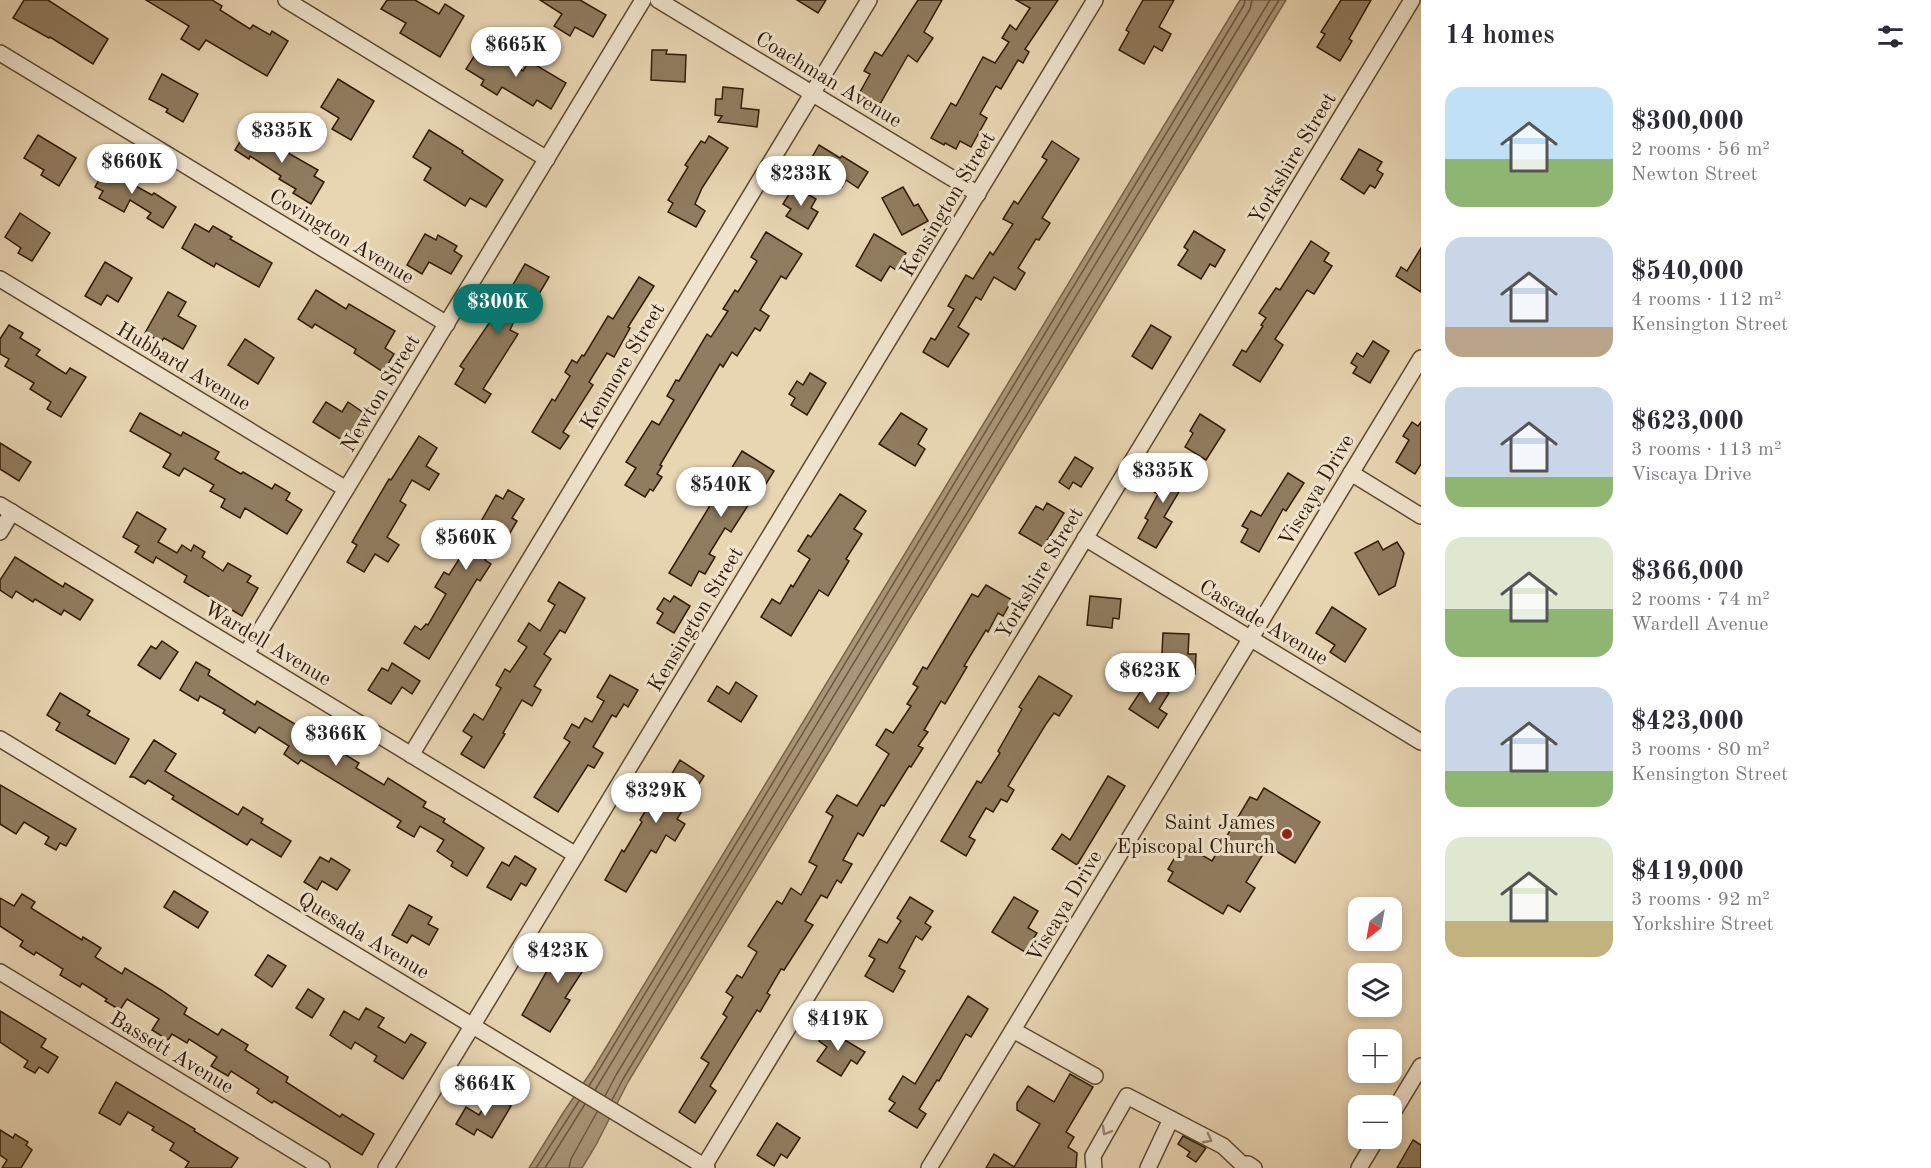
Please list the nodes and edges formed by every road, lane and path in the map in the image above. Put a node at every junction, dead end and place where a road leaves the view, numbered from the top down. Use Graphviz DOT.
graph roads {
  1 [pos="286,0"];
  2 [pos="643,0"];
  3 [pos="658,0"];
  4 [pos="869,0"];
  5 [pos="1095,0"];
  6 [pos="1412,0"];
  7 [pos="0,53"];
  8 [pos="812,94"];
  9 [pos="547,159"];
  10 [pos="978,194"];
  11 [pos="0,279"];
  12 [pos="447,324"];
  13 [pos="1421,358"];
  14 [pos="1351,473"];
  15 [pos="346,489"];
  16 [pos="6,508"];
  17 [pos="1421,516"];
  18 [pos="0,532"];
  19 [pos="1085,538"];
  20 [pos="1250,639"];
  21 [pos="246,654"];
  22 [pos="0,739"];
  23 [pos="1421,742"];
  24 [pos="411,755"];
  25 [pos="576,855"];
  26 [pos="0,972"];
  27 [pos="472,1026"];
  28 [pos="1013,1030"];
  29 [pos="1421,1066"];
  30 [pos="1095,1076"];
  31 [pos="1402,1097"];
  32 [pos="1171,1119"];
  33 [pos="1370,1149"];
  34 [pos="704,1167"];
  35 [pos="1246,1167"];
  36 [pos="322,1168"];
  37 [pos="386,1168"];
  38 [pos="929,1168"];
  39 [pos="1094,1168"];
  40 [pos="1148,1168"];
  41 [pos="1359,1168"];
  1 -- 9 [label="street"];
  2 -- 9 [label="street, Newton Street"];
  3 -- 8 [label="street, Coachman Avenue"];
  4 -- 8 [label="street, Kenmore Street"];
  5 -- 10 [label="street, Kensington Street"];
  6 -- 19 [label="street, Yorkshire Street"];
  7 -- 12 [label="street, Covington Avenue"];
  8 -- 10 [label="street, Coachman Avenue"];
  8 -- 24 [label="street, Kenmore Street"];
  9 -- 12 [label="street, Newton Street"];
  10 -- 25 [label="street, Kensington Street"];
  11 -- 15 [label="street, Hubbard Avenue"];
  12 -- 15 [label="street, Newton Street"];
  13 -- 14 [label="street, Viscaya Drive"];
  14 -- 17 [label="street"];
  14 -- 20 [label="street, Viscaya Drive"];
  15 -- 21 [label="street, Newton Street"];
  16 -- 18 [label="street"];
  16 -- 21 [label="street, Wardell Avenue"];
  19 -- 20 [label="street, Cascade Avenue"];
  19 -- 34 [label="street, Yorkshire Street"];
  20 -- 23 [label="street, Cascade Avenue"];
  20 -- 28 [label="street, Viscaya Drive"];
  21 -- 24 [label="street, Wardell Avenue"];
  22 -- 27 [label="street, Quesada Avenue"];
  24 -- 25 [label="street, Wardell Avenue"];
  25 -- 27 [label="street, Kensington Street"];
  26 -- 36 [label="street, Bassett Avenue"];
  27 -- 34 [label="street, Quesada Avenue"];
  27 -- 37 [label="street, Kensington Street"];
  28 -- 30 [label="street"];
  28 -- 38 [label="street, Viscaya Drive"];
  29 -- 31 [label="street"];
  32 -- 35 [label="street, one-way"];
  32 -- 39 [label="street, one-way"];
  32 -- 40 [label="street"];
  33 -- 41 [label="street"];
}
